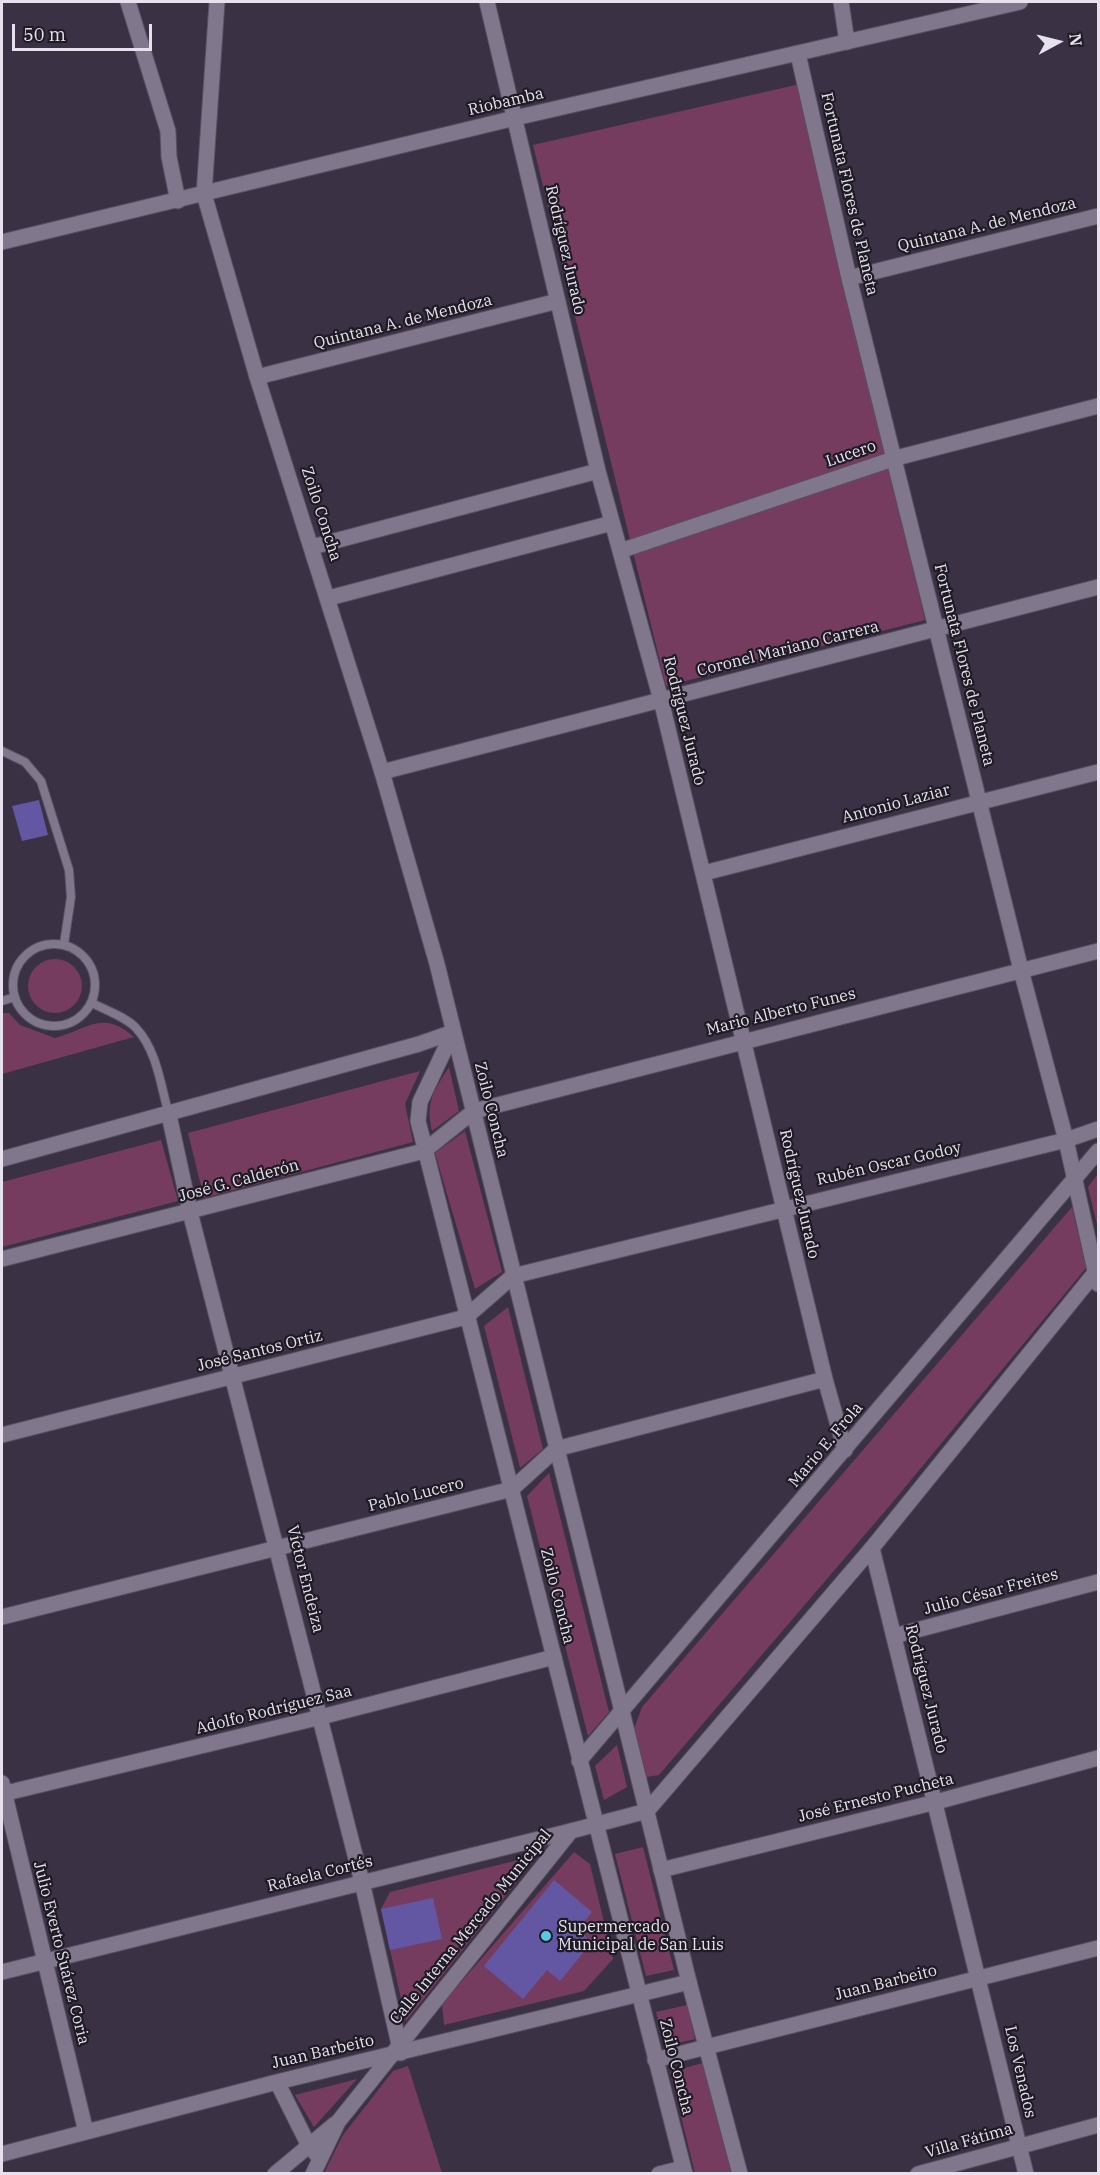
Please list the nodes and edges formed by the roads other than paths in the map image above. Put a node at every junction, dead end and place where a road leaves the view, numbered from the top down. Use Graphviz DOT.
graph roads {
  1 [pos="128,2"];
  2 [pos="217,2"];
  3 [pos="487,2"];
  4 [pos="841,2"];
  5 [pos="1020,2"];
  6 [pos="847,42"];
  7 [pos="798,54"];
  8 [pos="515,118"];
  9 [pos="204,194"];
  10 [pos="178,201"];
  11 [pos="1098,216"];
  12 [pos="2,242"];
  13 [pos="849,278"];
  14 [pos="558,301"];
  15 [pos="257,377"];
  16 [pos="1098,406"];
  17 [pos="896,459"];
  18 [pos="598,471"];
  19 [pos="612,523"];
  20 [pos="312,547"];
  21 [pos="620,552"];
  22 [pos="1098,587"];
  23 [pos="329,598"];
  24 [pos="936,629"];
  25 [pos="661,700"];
  26 [pos="2,751"];
  27 [pos="382,772"];
  28 [pos="1098,772"];
  29 [pos="979,801"];
  30 [pos="704,873"];
  31 [pos="64,944"];
  32 [pos="1098,951"];
  33 [pos="1021,970"];
  34 [pos="15,997"];
  35 [pos="2,1001"];
  36 [pos="92,1003"];
  37 [pos="453,1032"];
  38 [pos="745,1040"];
  39 [pos="474,1111"];
  40 [pos="169,1115"];
  41 [pos="1098,1129"];
  42 [pos="1066,1140"];
  43 [pos="424,1151"];
  44 [pos="1098,1151"];
  45 [pos="2,1160"];
  46 [pos="1074,1183"];
  47 [pos="784,1208"];
  48 [pos="190,1212"];
  49 [pos="2,1259"];
  50 [pos="513,1276"];
  51 [pos="1097,1276"];
  52 [pos="466,1317"];
  53 [pos="234,1377"];
  54 [pos="825,1379"];
  55 [pos="2,1435"];
  56 [pos="556,1449"];
  57 [pos="845,1450"];
  58 [pos="512,1489"];
  59 [pos="278,1548"];
  60 [pos="872,1548"];
  61 [pos="1098,1582"];
  62 [pos="2,1617"];
  63 [pos="894,1636"];
  64 [pos="554,1657"];
  65 [pos="622,1712"];
  66 [pos="321,1717"];
  67 [pos="1098,1758"];
  68 [pos="579,1761"];
  69 [pos="2,1790"];
  70 [pos="936,1802"];
  71 [pos="647,1811"];
  72 [pos="597,1825"];
  73 [pos="571,1831"];
  74 [pos="661,1870"];
  75 [pos="362,1882"];
  76 [pos="1098,1948"];
  77 [pos="43,1961"];
  78 [pos="2,1972"];
  79 [pos="980,1978"];
  80 [pos="689,1982"];
  81 [pos="640,1993"];
  82 [pos="707,2047"];
  83 [pos="398,2051"];
  84 [pos="656,2060"];
  85 [pos="277,2082"];
  86 [pos="338,2122"];
  87 [pos="1098,2125"];
  88 [pos="86,2132"];
  89 [pos="308,2144"];
  90 [pos="1019,2145"];
  91 [pos="2,2154"];
  92 [pos="320,2159"];
  93 [pos="684,2171"];
  94 [pos="275,2174"];
  95 [pos="313,2174"];
  96 [pos="659,2174"];
  97 [pos="740,2174"];
  98 [pos="918,2174"];
  99 [pos="1026,2174"];
  1 -- 10 [label="street"];
  2 -- 9 [label="street, Zoilo Concha"];
  3 -- 8 [label="street, Rodríguez Jurado"];
  4 -- 6 [label="street"];
  5 -- 6 [label="street, Riobamba"];
  6 -- 7 [label="street, Riobamba"];
  7 -- 8 [label="street, Riobamba"];
  7 -- 13 [label="street, Fortunata Flores de Planeta"];
  8 -- 9 [label="street, Riobamba"];
  8 -- 14 [label="street, Rodríguez Jurado"];
  9 -- 10 [label="street, Riobamba"];
  9 -- 15 [label="street, Zoilo Concha"];
  10 -- 12 [label="street, Riobamba"];
  11 -- 13 [label="street, Quintana A. de Mendoza"];
  13 -- 17 [label="street, Fortunata Flores de Planeta"];
  14 -- 15 [label="street, Quintana A. de Mendoza"];
  14 -- 18 [label="street, Rodríguez Jurado"];
  15 -- 20 [label="street, Zoilo Concha"];
  16 -- 17 [label="street, Lucero"];
  17 -- 21 [label="street, Lucero"];
  17 -- 24 [label="street, Fortunata Flores de Planeta"];
  18 -- 19 [label="street, Rodríguez Jurado"];
  18 -- 20 [label="street"];
  19 -- 21 [label="street, Rodríguez Jurado"];
  19 -- 23 [label="street"];
  20 -- 23 [label="street, Zoilo Concha"];
  21 -- 25 [label="street, Rodríguez Jurado"];
  22 -- 24 [label="street, Coronel Mariano Carrera"];
  23 -- 27 [label="street, Zoilo Concha"];
  24 -- 25 [label="street, Coronel Mariano Carrera"];
  24 -- 29 [label="street, Fortunata Flores de Planeta"];
  25 -- 27 [label="street, Coronel Mariano Carrera"];
  25 -- 30 [label="street, Rodríguez Jurado"];
  26 -- 31 [label="lane"];
  27 -- 37 [label="street, Zoilo Concha"];
  28 -- 29 [label="street, Antonio Laziar"];
  29 -- 30 [label="street, Antonio Laziar"];
  29 -- 33 [label="street, Fortunata Flores de Planeta"];
  30 -- 38 [label="street, Rodríguez Jurado"];
  31 -- 34 [label="lane"];
  31 -- 36 [label="lane"];
  32 -- 33 [label="street, Mario Alberto Funes"];
  33 -- 38 [label="street, Mario Alberto Funes"];
  33 -- 42 [label="street, Fortunata Flores de Planeta"];
  34 -- 35 [label="lane"];
  34 -- 36 [label="lane"];
  36 -- 40 [label="lane"];
  37 -- 39 [label="street, Zoilo Concha"];
  37 -- 40 [label="street"];
  37 -- 43 [label="street, Zoilo Concha"];
  38 -- 39 [label="street, Mario Alberto Funes"];
  38 -- 47 [label="street, Rodríguez Jurado"];
  39 -- 43 [label="street, José G. Calderón"];
  39 -- 50 [label="street, Zoilo Concha"];
  40 -- 45 [label="street"];
  40 -- 48 [label="street, Víctor Endeiza"];
  41 -- 42 [label="street, Rubén Oscar Godoy"];
  42 -- 46 [label="street, Fortunata Flores de Planeta"];
  42 -- 47 [label="street, Rubén Oscar Godoy"];
  43 -- 48 [label="street, José G. Calderón"];
  43 -- 52 [label="street, Zoilo Concha"];
  44 -- 46 [label="street, Mario E. Frola"];
  46 -- 51 [label="street, Fortunata Flores de Planeta"];
  46 -- 57 [label="street, Mario E. Frola"];
  47 -- 50 [label="street, Rubén Oscar Godoy"];
  47 -- 54 [label="street, Rodríguez Jurado"];
  48 -- 49 [label="street, José G. Calderón"];
  48 -- 53 [label="street, Víctor Endeiza"];
  50 -- 52 [label="street, José Santos Ortiz"];
  50 -- 56 [label="street, Zoilo Concha"];
  51 -- 60 [label="street"];
  52 -- 53 [label="street, José Santos Ortiz"];
  52 -- 58 [label="street, Zoilo Concha"];
  53 -- 55 [label="street, José Santos Ortiz"];
  53 -- 59 [label="street, Víctor Endeiza"];
  54 -- 56 [label="street, Pablo Lucero"];
  54 -- 57 [label="street, Rodríguez Jurado"];
  56 -- 58 [label="street, Pablo Lucero"];
  56 -- 65 [label="street, Zoilo Concha"];
  57 -- 65 [label="street, Mario E. Frola"];
  58 -- 59 [label="street, Pablo Lucero"];
  58 -- 64 [label="street, Zoilo Concha"];
  59 -- 62 [label="street, Pablo Lucero"];
  59 -- 66 [label="street, Víctor Endeiza"];
  60 -- 63 [label="street, Rodríguez Jurado"];
  60 -- 71 [label="street"];
  61 -- 63 [label="street, Julio César Freites"];
  63 -- 70 [label="street, Rodríguez Jurado"];
  64 -- 66 [label="street, Adolfo Rodríguez Saa"];
  64 -- 68 [label="street, Zoilo Concha"];
  65 -- 68 [label="street, Mario E. Frola"];
  65 -- 71 [label="street, Zoilo Concha"];
  66 -- 69 [label="street, Adolfo Rodríguez Saa"];
  66 -- 75 [label="street, Víctor Endeiza"];
  67 -- 70 [label="street, José Ernesto Pucheta"];
  68 -- 72 [label="street, Zoilo Concha"];
  69 -- 77 [label="street, Julio Everto Suárez Coria"];
  70 -- 74 [label="street, José Ernesto Pucheta"];
  70 -- 79 [label="street, Rodríguez Jurado"];
  71 -- 72 [label="street, Rafaela Cortés"];
  71 -- 74 [label="street, Zoilo Concha"];
  72 -- 73 [label="street, Rafaela Cortés"];
  72 -- 81 [label="street, Zoilo Concha"];
  73 -- 75 [label="street, Rafaela Cortés"];
  73 -- 83 [label="street, Calle Interna Mercado Municipal"];
  74 -- 80 [label="street, Zoilo Concha"];
  75 -- 77 [label="street, Rafaela Cortés"];
  75 -- 83 [label="street, Víctor Endeiza"];
  76 -- 79 [label="street, Juan Barbeito"];
  77 -- 78 [label="street, Rafaela Cortés"];
  77 -- 88 [label="street, Julio Everto Suárez Coria"];
  79 -- 82 [label="street, Juan Barbeito"];
  79 -- 90 [label="street, Los Venados"];
  80 -- 81 [label="street, Juan Barbeito"];
  80 -- 82 [label="street, Zoilo Concha"];
  81 -- 83 [label="street, Juan Barbeito"];
  81 -- 84 [label="street, Zoilo Concha"];
  82 -- 84 [label="street, Juan Barbeito"];
  82 -- 97 [label="street, Zoilo Concha"];
  83 -- 85 [label="street, Juan Barbeito"];
  83 -- 86 [label="street, Calle Interna Mercado Municipal"];
  84 -- 93 [label="street, Zoilo Concha"];
  85 -- 88 [label="street, Juan Barbeito"];
  85 -- 89 [label="street"];
  86 -- 89 [label="street"];
  86 -- 92 [label="street"];
  87 -- 90 [label="street, Villa Fátima"];
  88 -- 91 [label="street, Juan Barbeito"];
  89 -- 92 [label="street"];
  89 -- 94 [label="street"];
  90 -- 98 [label="street, Villa Fátima"];
  90 -- 99 [label="street, Los Venados"];
  92 -- 95 [label="street"];
  93 -- 96 [label="street"];
}
